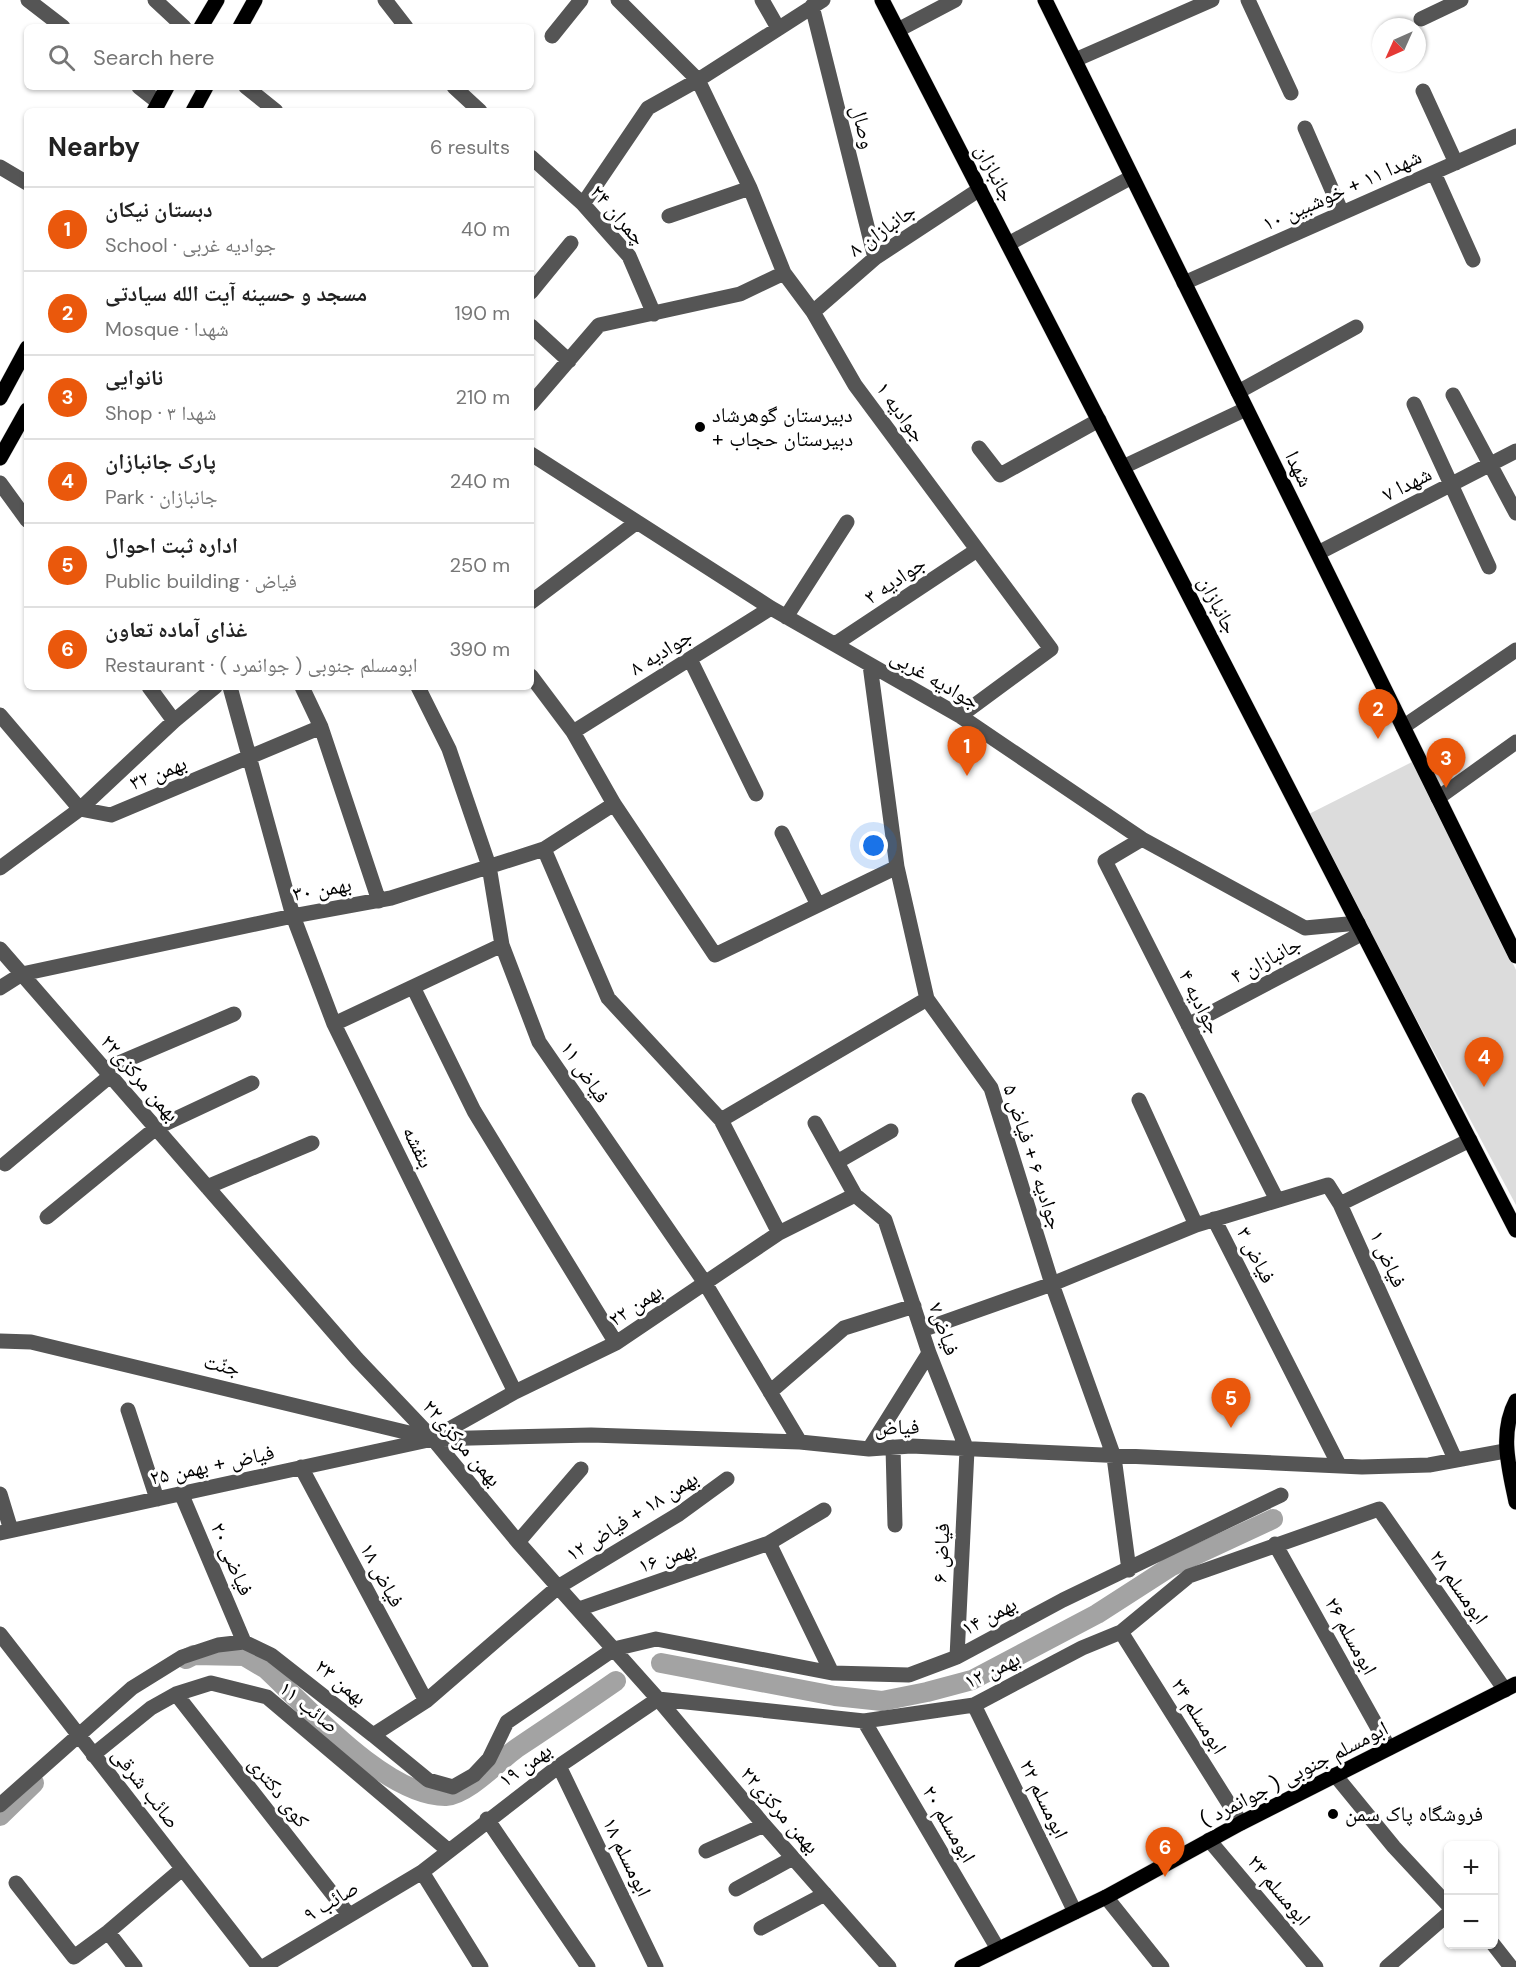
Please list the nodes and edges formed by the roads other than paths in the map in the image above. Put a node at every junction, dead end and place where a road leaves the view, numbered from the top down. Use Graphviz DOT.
graph roads {
  1 [pos="28,0"];
  2 [pos="155,0"];
  3 [pos="217,0"];
  4 [pos="255,0"];
  5 [pos="385,0"];
  6 [pos="581,0"];
  7 [pos="618,0"];
  8 [pos="762,0"];
  9 [pos="882,0"];
  10 [pos="955,0"];
  11 [pos="1045,0"];
  12 [pos="1212,0"];
  13 [pos="1248,0"];
  14 [pos="1461,0"];
  15 [pos="817,3"];
  16 [pos="1423,18"];
  17 [pos="59,24"];
  18 [pos="181,24"];
  19 [pos="203,24"];
  20 [pos="242,24"];
  21 [pos="404,24"];
  22 [pos="778,28"];
  23 [pos="898,30"];
  24 [pos="552,36"];
  25 [pos="1075,60"];
  26 [pos="698,80"];
  27 [pos="142,90"];
  28 [pos="165,90"];
  29 [pos="204,90"];
  30 [pos="250,90"];
  31 [pos="457,90"];
  32 [pos="1423,92"];
  33 [pos="1291,93"];
  34 [pos="156,107"];
  35 [pos="195,108"];
  36 [pos="272,108"];
  37 [pos="477,108"];
  38 [pos="1305,128"];
  39 [pos="1516,136"];
  40 [pos="534,160"];
  41 [pos="1456,163"];
  42 [pos="0,167"];
  43 [pos="1434,172"];
  44 [pos="1132,177"];
  45 [pos="24,181"];
  46 [pos="750,188"];
  47 [pos="980,189"];
  48 [pos="583,204"];
  49 [pos="1342,213"];
  50 [pos="669,216"];
  51 [pos="571,243"];
  52 [pos="1008,243"];
  53 [pos="875,258"];
  54 [pos="1473,260"];
  55 [pos="784,273"];
  56 [pos="1184,283"];
  57 [pos="534,288"];
  58 [pos="813,312"];
  59 [pos="654,314"];
  60 [pos="1356,327"];
  61 [pos="534,329"];
  62 [pos="24,353"];
  63 [pos="569,360"];
  64 [pos="1238,392"];
  65 [pos="1,393"];
  66 [pos="1452,395"];
  67 [pos="534,401"];
  68 [pos="1414,404"];
  69 [pos="1246,409"];
  70 [pos="24,415"];
  71 [pos="1099,420"];
  72 [pos="979,448"];
  73 [pos="1516,451"];
  74 [pos="534,456"];
  75 [pos="0,458"];
  76 [pos="1490,465"];
  77 [pos="1123,467"];
  78 [pos="0,483"];
  79 [pos="1450,485"];
  80 [pos="1516,513"];
  81 [pos="24,516"];
  82 [pos="637,522"];
  83 [pos="847,522"];
  84 [pos="977,550"];
  85 [pos="1318,554"];
  86 [pos="1489,567"];
  87 [pos="534,600"];
  88 [pos="771,608"];
  89 [pos="786,616"];
  90 [pos="835,644"];
  91 [pos="1516,650"];
  92 [pos="690,658"];
  93 [pos="870,665"];
  94 [pos="534,680"];
  95 [pos="151,690"];
  96 [pos="212,690"];
  97 [pos="231,690"];
  98 [pos="303,690"];
  99 [pos="419,690"];
  100 [pos="0,715"];
  101 [pos="960,716"];
  102 [pos="174,721"];
  103 [pos="321,727"];
  104 [pos="1403,727"];
  105 [pos="573,732"];
  106 [pos="1516,742"];
  107 [pos="251,758"];
  108 [pos="756,794"];
  109 [pos="1438,798"];
  110 [pos="614,804"];
  111 [pos="80,809"];
  112 [pos="782,833"];
  113 [pos="1142,839"];
  114 [pos="544,849"];
  115 [pos="489,866"];
  116 [pos="897,867"];
  117 [pos="0,868"];
  118 [pos="379,901"];
  119 [pos="818,905"];
  120 [pos="293,916"];
  121 [pos="1361,928"];
  122 [pos="502,945"];
  123 [pos="0,948"];
  124 [pos="1516,956"];
  125 [pos="22,974"];
  126 [pos="413,987"];
  127 [pos="0,988"];
  128 [pos="927,999"];
  129 [pos="234,1014"];
  130 [pos="334,1024"];
  131 [pos="1188,1025"];
  132 [pos="108,1073"];
  133 [pos="252,1083"];
  134 [pos="1139,1100"];
  135 [pos="721,1120"];
  136 [pos="815,1123"];
  137 [pos="156,1128"];
  138 [pos="891,1131"];
  139 [pos="1470,1140"];
  140 [pos="312,1143"];
  141 [pos="837,1162"];
  142 [pos="5,1164"];
  143 [pos="207,1187"];
  144 [pos="855,1195"];
  145 [pos="1277,1200"];
  146 [pos="1340,1204"];
  147 [pos="47,1216"];
  148 [pos="1214,1219"];
  149 [pos="1196,1225"];
  150 [pos="1516,1230"];
  151 [pos="779,1233"];
  152 [pos="705,1283"];
  153 [pos="1052,1284"];
  154 [pos="914,1306"];
  155 [pos="922,1330"];
  156 [pos="0,1341"];
  157 [pos="616,1343"];
  158 [pos="929,1353"];
  159 [pos="515,1392"];
  160 [pos="770,1392"];
  161 [pos="1516,1401"];
  162 [pos="128,1410"];
  163 [pos="433,1439"];
  164 [pos="800,1442"];
  165 [pos="893,1447"];
  166 [pos="869,1449"];
  167 [pos="967,1450"];
  168 [pos="1505,1451"];
  169 [pos="1114,1457"];
  170 [pos="1455,1459"];
  171 [pos="1339,1464"];
  172 [pos="301,1467"];
  173 [pos="581,1469"];
  174 [pos="727,1479"];
  175 [pos="181,1493"];
  176 [pos="0,1494"];
  177 [pos="1281,1495"];
  178 [pos="157,1499"];
  179 [pos="1516,1502"];
  180 [pos="1379,1509"];
  181 [pos="824,1510"];
  182 [pos="895,1525"];
  183 [pos="5,1532"];
  184 [pos="518,1542"];
  185 [pos="769,1543"];
  186 [pos="1275,1544"];
  187 [pos="1129,1570"];
  188 [pos="558,1587"];
  189 [pos="579,1610"];
  190 [pos="1121,1632"];
  191 [pos="0,1634"];
  192 [pos="244,1642"];
  193 [pos="614,1649"];
  194 [pos="957,1657"];
  195 [pos="832,1673"];
  196 [pos="1511,1687"];
  197 [pos="177,1694"];
  198 [pos="658,1698"];
  199 [pos="426,1701"];
  200 [pos="974,1705"];
  201 [pos="864,1721"];
  202 [pos="373,1735"];
  203 [pos="79,1736"];
  204 [pos="1389,1748"];
  205 [pos="93,1755"];
  206 [pos="559,1766"];
  207 [pos="1335,1775"];
  208 [pos="0,1805"];
  209 [pos="487,1819"];
  210 [pos="1241,1822"];
  211 [pos="764,1825"];
  212 [pos="1209,1840"];
  213 [pos="449,1851"];
  214 [pos="706,1851"];
  215 [pos="793,1858"];
  216 [pos="182,1869"];
  217 [pos="422,1872"];
  218 [pos="16,1883"];
  219 [pos="736,1889"];
  220 [pos="825,1894"];
  221 [pos="1106,1897"];
  222 [pos="1444,1900"];
  223 [pos="1075,1912"];
  224 [pos="349,1915"];
  225 [pos="1444,1918"];
  226 [pos="761,1928"];
  227 [pos="108,1932"];
  228 [pos="998,1949"];
  229 [pos="1497,1949"];
  230 [pos="135,1967"];
  231 [pos="259,1967"];
  232 [pos="263,1967"];
  233 [pos="481,1967"];
  234 [pos="588,1967"];
  235 [pos="657,1967"];
  236 [pos="889,1967"];
  237 [pos="962,1967"];
  238 [pos="1162,1967"];
  239 [pos="1316,1967"];
  240 [pos="1387,1967"];
  241 [pos="1510,1967"];
  1 -- 17 [label="street"];
  2 -- 18 [label="street"];
  3 -- 19 [label="main road"];
  4 -- 20 [label="main road"];
  5 -- 21 [label="street"];
  6 -- 24 [label="street"];
  7 -- 26 [label="street, جوادیه ۱"];
  8 -- 22 [label="street"];
  9 -- 23 [label="main road, جانبازان"];
  10 -- 23 [label="street"];
  11 -- 25 [label="main road, شهدا"];
  12 -- 25 [label="street"];
  13 -- 33 [label="street"];
  14 -- 16 [label="street"];
  15 -- 22 [label="street"];
  15 -- 53 [label="street, وصال"];
  22 -- 26 [label="street"];
  23 -- 47 [label="main road, جانبازان"];
  25 -- 44 [label="main road, شهدا"];
  26 -- 46 [label="street, جوادیه ۱"];
  26 -- 48 [label="street"];
  27 -- 34 [label="street"];
  28 -- 34 [label="main road"];
  29 -- 35 [label="main road"];
  30 -- 36 [label="street"];
  31 -- 37 [label="street"];
  32 -- 41 [label="street"];
  38 -- 49 [label="street"];
  39 -- 41 [label="street, شهدا ۱۱ + خوشبین ۱۰"];
  40 -- 48 [label="street, چمران ۲۴"];
  41 -- 43 [label="street, شهدا ۱۱ + خوشبین ۱۰"];
  42 -- 45 [label="street"];
  43 -- 49 [label="street, شهدا ۱۱ + خوشبین ۱۰"];
  43 -- 54 [label="street"];
  44 -- 52 [label="street"];
  44 -- 56 [label="main road, شهدا"];
  46 -- 50 [label="street"];
  46 -- 55 [label="street, جوادیه ۱"];
  47 -- 52 [label="main road, جانبازان"];
  47 -- 53 [label="street, جانبازان ۸"];
  48 -- 59 [label="street, چمران ۲۴"];
  49 -- 56 [label="street, شهدا ۱۱ + خوشبین ۱۰"];
  51 -- 57 [label="street"];
  52 -- 71 [label="main road, جانبازان"];
  53 -- 58 [label="street, جانبازان ۸"];
  55 -- 58 [label="street, جوادیه ۱"];
  55 -- 59 [label="street"];
  56 -- 64 [label="main road, شهدا"];
  58 -- 84 [label="street, جوادیه ۱"];
  59 -- 63 [label="street"];
  60 -- 64 [label="street"];
  61 -- 63 [label="street"];
  62 -- 65 [label="main road"];
  63 -- 67 [label="street"];
  64 -- 69 [label="main road, شهدا"];
  66 -- 76 [label="street"];
  68 -- 79 [label="street"];
  69 -- 77 [label="street"];
  69 -- 85 [label="main road, شهدا"];
  70 -- 75 [label="main road"];
  71 -- 72 [label="street"];
  71 -- 77 [label="main road, جانبازان"];
  73 -- 76 [label="street, شهدا ۷"];
  74 -- 82 [label="street, جوادیه غربی"];
  76 -- 79 [label="street, شهدا ۷"];
  76 -- 80 [label="street"];
  77 -- 121 [label="main road, جانبازان"];
  78 -- 81 [label="street"];
  79 -- 85 [label="street, شهدا ۷"];
  79 -- 86 [label="street"];
  82 -- 87 [label="street"];
  82 -- 88 [label="street, جوادیه غربی"];
  83 -- 89 [label="street"];
  84 -- 90 [label="street, جوادیه ۳"];
  84 -- 101 [label="street, جوادیه ۱"];
  85 -- 104 [label="main road, شهدا"];
  88 -- 89 [label="street, جوادیه غربی"];
  88 -- 92 [label="street, جوادیه ۸"];
  89 -- 90 [label="street, جوادیه غربی"];
  90 -- 93 [label="street, جوادیه غربی"];
  91 -- 104 [label="street"];
  92 -- 105 [label="street, جوادیه ۸"];
  92 -- 108 [label="street"];
  93 -- 101 [label="street, جوادیه غربی"];
  93 -- 116 [label="street, جوادیه ۶ + فیاض ۵"];
  94 -- 105 [label="street"];
  95 -- 102 [label="street"];
  96 -- 102 [label="street, بهمن ۳۲"];
  97 -- 107 [label="street, بنفشه"];
  98 -- 103 [label="street"];
  99 -- 115 [label="street, فیاض ۱۱"];
  100 -- 111 [label="street"];
  101 -- 113 [label="street, جوادیه غربی"];
  102 -- 111 [label="street, بهمن ۳۲"];
  103 -- 107 [label="street, بهمن ۳۲"];
  103 -- 118 [label="street"];
  104 -- 109 [label="main road, شهدا"];
  105 -- 110 [label="street"];
  106 -- 109 [label="street"];
  107 -- 111 [label="street, بهمن ۳۲"];
  107 -- 120 [label="street, بنفشه"];
  109 -- 124 [label="main road, شهدا"];
  110 -- 114 [label="street, بهمن ۳۰"];
  110 -- 119 [label="street"];
  111 -- 117 [label="street, بهمن ۳۲"];
  112 -- 119 [label="street"];
  113 -- 121 [label="street, جوادیه غربی"];
  113 -- 131 [label="street, جوادیه ۴"];
  114 -- 115 [label="street, بهمن ۳۰"];
  114 -- 135 [label="street"];
  115 -- 118 [label="street, بهمن ۳۰"];
  115 -- 122 [label="street, فیاض ۱۱"];
  116 -- 119 [label="street"];
  116 -- 128 [label="street, جوادیه ۶ + فیاض ۵"];
  118 -- 120 [label="street, بهمن ۳۰"];
  120 -- 125 [label="street, بهمن ۳۰"];
  120 -- 130 [label="street, بنفشه"];
  121 -- 131 [label="street, جانبازان ۴"];
  121 -- 139 [label="main road, جانبازان"];
  122 -- 126 [label="street"];
  122 -- 152 [label="street, فیاض ۱۱"];
  123 -- 125 [label="street, ۲۲بهمن مرکزی"];
  125 -- 127 [label="street"];
  125 -- 132 [label="street, ۲۲بهمن مرکزی"];
  126 -- 130 [label="street"];
  126 -- 157 [label="street"];
  128 -- 135 [label="street"];
  128 -- 153 [label="street, جوادیه ۶ + فیاض ۵"];
  129 -- 132 [label="street"];
  130 -- 159 [label="street, بنفشه"];
  131 -- 145 [label="street, جوادیه ۴"];
  132 -- 137 [label="street, ۲۲بهمن مرکزی"];
  132 -- 142 [label="street"];
  133 -- 137 [label="street"];
  134 -- 149 [label="street"];
  135 -- 151 [label="street"];
  136 -- 141 [label="street"];
  137 -- 143 [label="street, ۲۲بهمن مرکزی"];
  137 -- 147 [label="street"];
  138 -- 141 [label="street"];
  139 -- 146 [label="street"];
  139 -- 150 [label="main road, جانبازان"];
  140 -- 143 [label="street"];
  141 -- 144 [label="street"];
  143 -- 163 [label="street, ۲۲بهمن مرکزی"];
  144 -- 151 [label="street, بهمن ۲۲"];
  144 -- 154 [label="street, فیاض۷"];
  145 -- 146 [label="street, فیاض ۱"];
  145 -- 148 [label="street, فیاض ۱"];
  146 -- 170 [label="street, فیاض ۱"];
  148 -- 149 [label="street, فیاض ۳"];
  148 -- 171 [label="street, فیاض ۳"];
  149 -- 153 [label="street, فیاض ۳"];
  151 -- 152 [label="street, بهمن ۲۲"];
  152 -- 157 [label="street, بهمن ۲۲"];
  152 -- 160 [label="street, فیاض ۱۱"];
  153 -- 155 [label="street, فیاض ۳"];
  153 -- 169 [label="street, جوادیه ۶ + فیاض ۵"];
  154 -- 155 [label="street, فیاض۷"];
  154 -- 160 [label="street"];
  155 -- 158 [label="street, فیاض۷"];
  156 -- 163 [label="street, جنّت"];
  157 -- 159 [label="street, بهمن ۲۲"];
  158 -- 166 [label="street"];
  158 -- 167 [label="street, فیاض۷"];
  159 -- 163 [label="street, بهمن ۲۲"];
  160 -- 164 [label="street, فیاض ۱۱"];
  161 -- 168 [label="main road"];
  162 -- 178 [label="street"];
  163 -- 164 [label="street, فیاض"];
  163 -- 172 [label="street, فیاض + بهمن ۲۵"];
  163 -- 184 [label="street, ۲۲بهمن مرکزی"];
  164 -- 166 [label="street, فیاض"];
  165 -- 166 [label="street, فیاض"];
  165 -- 167 [label="street, فیاض"];
  165 -- 182 [label="street"];
  167 -- 169 [label="street, فیاض"];
  167 -- 194 [label="street, فیاض ۶"];
  168 -- 170 [label="street, فیاض"];
  168 -- 179 [label="main road"];
  169 -- 171 [label="street, فیاض"];
  169 -- 187 [label="street, جوادیه ۶ + فیاض ۵"];
  170 -- 171 [label="street, فیاض"];
  172 -- 175 [label="street, فیاض + بهمن ۲۵"];
  172 -- 199 [label="street, فیاض ۱۸"];
  173 -- 184 [label="street"];
  174 -- 188 [label="street, بهمن ۱۸ + فیاض ۱۲"];
  175 -- 178 [label="street, فیاض + بهمن ۲۵"];
  175 -- 192 [label="street, فیاضی ۲۰"];
  176 -- 183 [label="street"];
  177 -- 187 [label="street, بهمن ۱۴"];
  178 -- 183 [label="street, فیاض + بهمن ۲۵"];
  180 -- 186 [label="street, بهمن ۱۲"];
  180 -- 196 [label="street, ابومسلم ۲۸"];
  181 -- 185 [label="street, بهمن ۱۶"];
  184 -- 188 [label="street, ۲۲بهمن مرکزی"];
  185 -- 189 [label="street, بهمن ۱۶"];
  185 -- 195 [label="street"];
  186 -- 190 [label="street, بهمن ۱۲"];
  186 -- 204 [label="street, ابومسلم ۲۶"];
  187 -- 194 [label="street, بهمن ۱۴"];
  188 -- 189 [label="street, ۲۲بهمن مرکزی"];
  188 -- 199 [label="street, بهمن ۲۳"];
  189 -- 193 [label="street, ۲۲بهمن مرکزی"];
  190 -- 200 [label="street, بهمن ۱۲"];
  190 -- 210 [label="street, ابومسلم ۲۴"];
  191 -- 203 [label="street, صائب شرقی"];
  192 -- 202 [label="street, بهمن ۲۳"];
  192 -- 203 [label="street"];
  193 -- 195 [label="street, بهمن ۱۴"];
  193 -- 198 [label="street, ۲۲بهمن مرکزی"];
  193 -- 202 [label="street"];
  194 -- 195 [label="street, بهمن ۱۴"];
  196 -- 204 [label="main road, ابومسلم جنوبی ( جوانمرد )"];
  197 -- 205 [label="street, صائب ۱۱"];
  197 -- 213 [label="street, صائب ۱۱"];
  197 -- 224 [label="street, کوی دکتری"];
  198 -- 201 [label="street, بهمن ۱۲"];
  198 -- 206 [label="street, بهمن ۱۹"];
  198 -- 211 [label="street, ۲۲بهمن مرکزی"];
  199 -- 202 [label="street, بهمن ۲۳"];
  200 -- 201 [label="street, بهمن ۱۲"];
  200 -- 223 [label="street, ابومسلم ۲۲"];
  201 -- 228 [label="street, ابومسلم ۲۰"];
  203 -- 205 [label="street, صائب شرقی"];
  203 -- 208 [label="street"];
  204 -- 207 [label="main road, ابومسلم جنوبی ( جوانمرد )"];
  205 -- 216 [label="street, صائب شرقی"];
  206 -- 209 [label="street, بهمن ۱۹"];
  206 -- 235 [label="street, ابومسلم ۱۸"];
  207 -- 210 [label="main road, ابومسلم جنوبی ( جوانمرد )"];
  207 -- 222 [label="street"];
  209 -- 213 [label="street, بهمن ۱۹"];
  209 -- 234 [label="street"];
  210 -- 212 [label="main road, ابومسلم جنوبی ( جوانمرد )"];
  211 -- 214 [label="street"];
  211 -- 215 [label="street, ۲۲بهمن مرکزی"];
  212 -- 221 [label="main road, ابومسلم جنوبی ( جوانمرد )"];
  212 -- 239 [label="street, ابومسلم ۲۳"];
  213 -- 217 [label="street, بهمن ۱۹"];
  215 -- 219 [label="street"];
  215 -- 220 [label="street, ۲۲بهمن مرکزی"];
  216 -- 227 [label="street"];
  216 -- 231 [label="street, صائب شرقی"];
  217 -- 224 [label="street, صائب ۹"];
  217 -- 233 [label="street"];
  218 -- 227 [label="street"];
  220 -- 226 [label="street"];
  220 -- 236 [label="street, ۲۲بهمن مرکزی"];
  221 -- 223 [label="main road, ابومسلم جنوبی ( جوانمرد )"];
  221 -- 238 [label="street"];
  223 -- 228 [label="main road, ابومسلم جنوبی ( جوانمرد )"];
  224 -- 232 [label="street, صائب ۹"];
  225 -- 240 [label="street"];
  227 -- 230 [label="street"];
  228 -- 237 [label="main road, ابومسلم جنوبی ( جوانمرد )"];
  229 -- 241 [label="street"];
}
